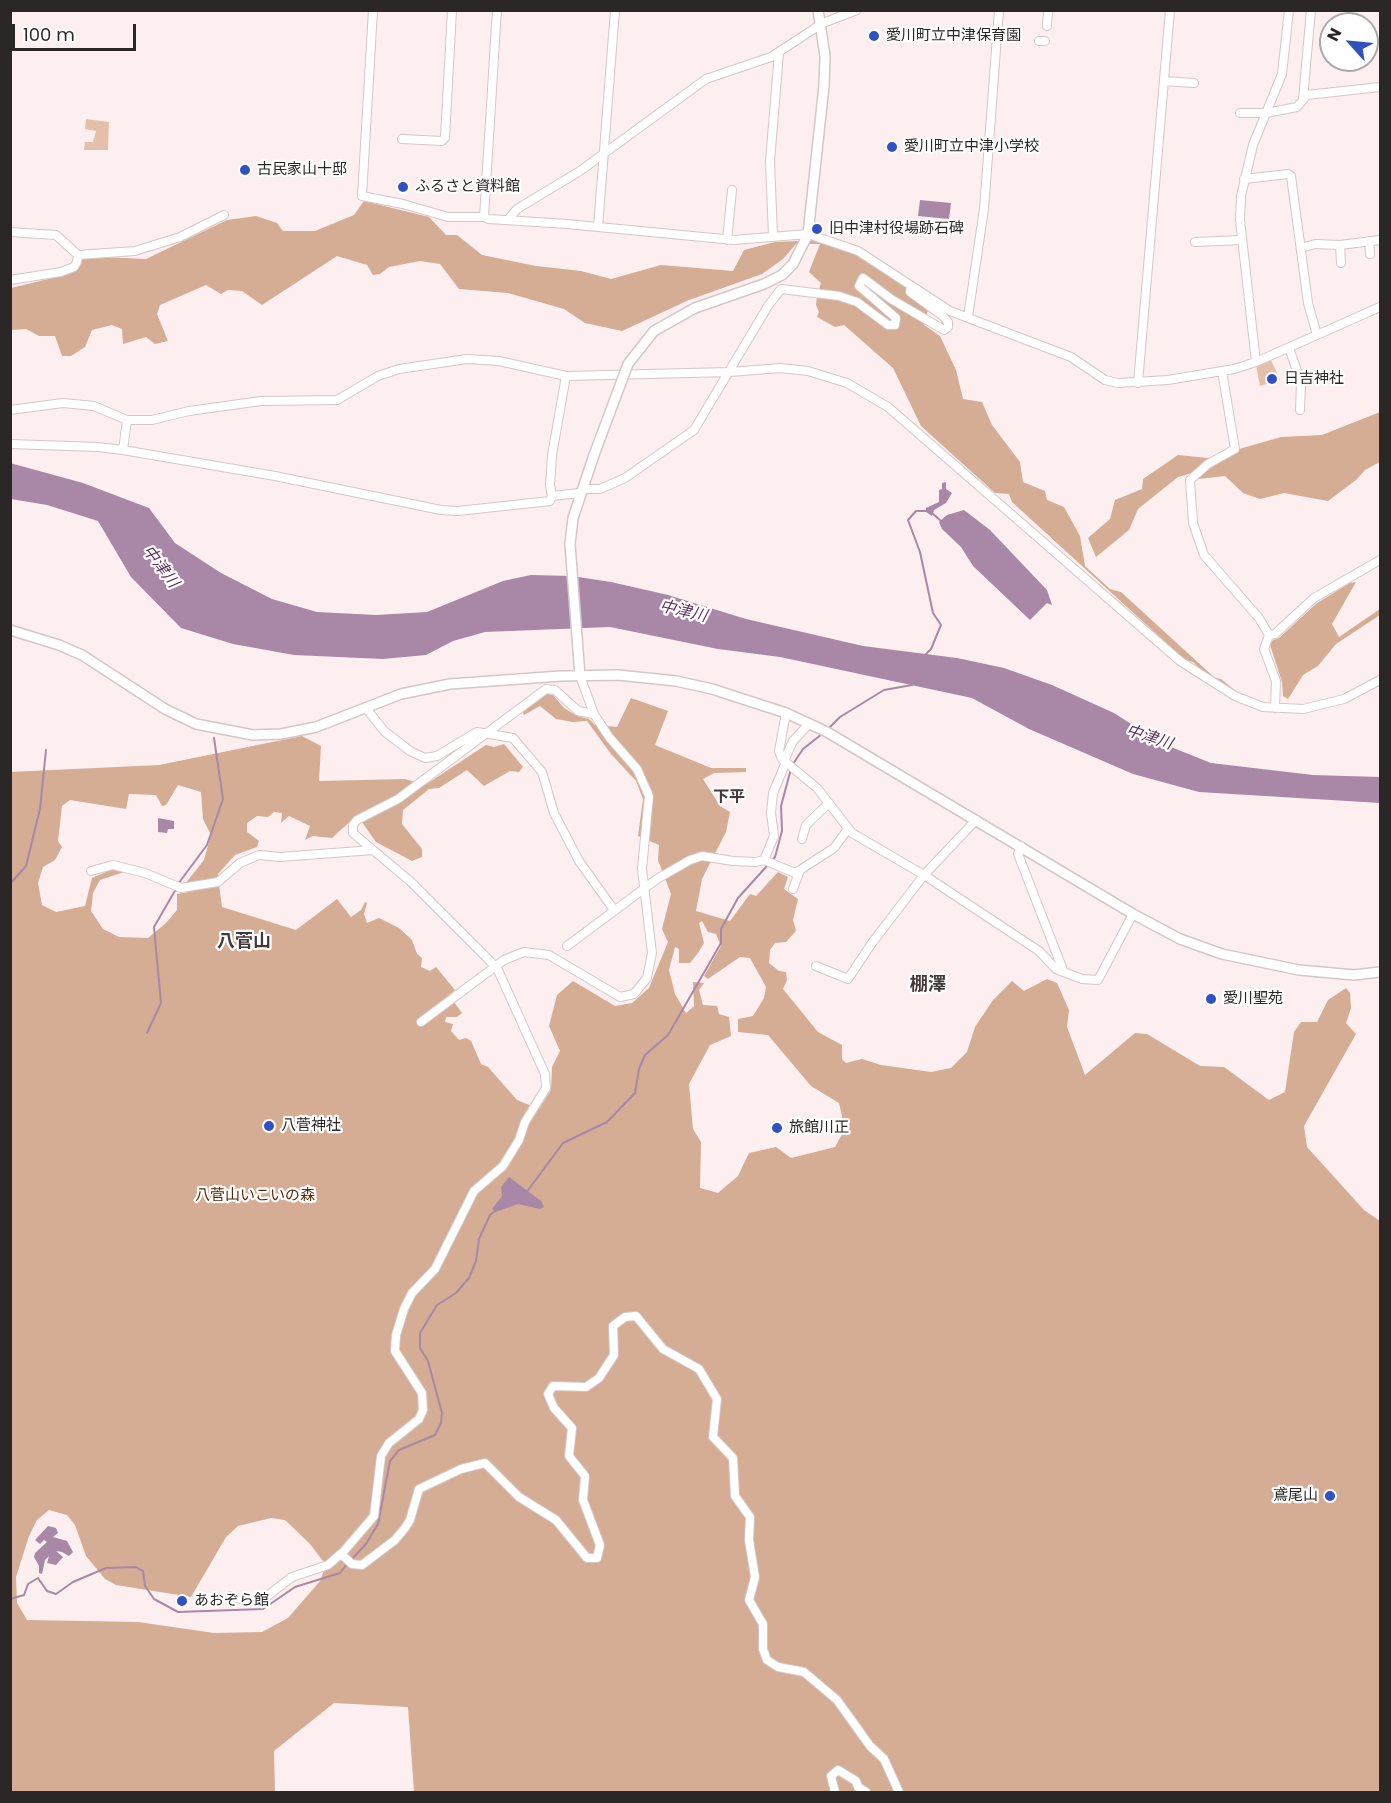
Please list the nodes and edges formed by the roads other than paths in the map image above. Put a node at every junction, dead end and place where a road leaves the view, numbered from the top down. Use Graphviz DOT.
graph roads {
  1 [pos="373,10"];
  2 [pos="452,10"];
  3 [pos="497,10"];
  4 [pos="615,10"];
  5 [pos="818,10"];
  6 [pos="857,10"];
  7 [pos="999,10"];
  8 [pos="1048,10"];
  9 [pos="1170,10"];
  10 [pos="1289,10"];
  11 [pos="1311,10"];
  12 [pos="820,26"];
  13 [pos="1047,26"];
  14 [pos="779,53"];
  15 [pos="1164,81"];
  16 [pos="1194,83"];
  17 [pos="1380,87"];
  18 [pos="1303,99"];
  19 [pos="1240,113"];
  20 [pos="1266,113"];
  21 [pos="402,139"];
  22 [pos="605,153"];
  23 [pos="1244,179"];
  24 [pos="729,194"];
  25 [pos="224,215"];
  26 [pos="484,217"];
  27 [pos="508,220"];
  28 [pos="598,227"];
  29 [pos="10,232"];
  30 [pos="808,234"];
  31 [pos="773,236"];
  32 [pos="727,240"];
  33 [pos="1242,240"];
  34 [pos="1380,240"];
  35 [pos="1369,241"];
  36 [pos="1195,242"];
  37 [pos="1340,245"];
  38 [pos="1301,248"];
  39 [pos="1370,254"];
  40 [pos="78,255"];
  41 [pos="1341,263"];
  42 [pos="10,280"];
  43 [pos="911,286"];
  44 [pos="1380,307"];
  45 [pos="968,317"];
  46 [pos="1317,335"];
  47 [pos="1289,348"];
  48 [pos="1256,362"];
  49 [pos="1222,371"];
  50 [pos="730,372"];
  51 [pos="566,376"];
  52 [pos="1138,383"];
  53 [pos="10,410"];
  54 [pos="1300,410"];
  55 [pos="127,420"];
  56 [pos="10,444"];
  57 [pos="123,450"];
  58 [pos="580,493"];
  59 [pos="552,496"];
  60 [pos="1380,560"];
  61 [pos="10,630"];
  62 [pos="1269,635"];
  63 [pos="580,676"];
  64 [pos="1380,680"];
  65 [pos="366,708"];
  66 [pos="1275,708"];
  67 [pos="786,713"];
  68 [pos="594,714"];
  69 [pos="809,724"];
  70 [pos="486,732"];
  71 [pos="786,762"];
  72 [pos="829,803"];
  73 [pos="976,820"];
  74 [pos="848,829"];
  75 [pos="802,839"];
  76 [pos="1021,846"];
  77 [pos="373,850"];
  78 [pos="769,862"];
  79 [pos="800,870"];
  80 [pos="91,871"];
  81 [pos="924,875"];
  82 [pos="793,889"];
  83 [pos="643,890"];
  84 [pos="614,910"];
  85 [pos="1133,914"];
  86 [pos="567,946"];
  87 [pos="816,966"];
  88 [pos="497,968"];
  89 [pos="1063,970"];
  90 [pos="1380,972"];
  91 [pos="421,1022"];
  92 [pos="346,1559"];
  93 [pos="230,1596"];
  94 [pos="835,1792"];
  95 [pos="866,1792"];
  96 [pos="899,1792"];
  1 -- 26 [label="street"];
  2 -- 21 [label="street"];
  3 -- 26 [label="street"];
  4 -- 22 [label="street"];
  5 -- 12 [label="street"];
  6 -- 12 [label="street"];
  7 -- 45 [label="street"];
  8 -- 13 [label="street"];
  9 -- 15 [label="street"];
  10 -- 20 [label="street"];
  11 -- 18 [label="street"];
  12 -- 14 [label="street"];
  12 -- 30 [label="street"];
  14 -- 22 [label="street"];
  14 -- 31 [label="street"];
  15 -- 16 [label="street"];
  15 -- 52 [label="street"];
  17 -- 18 [label="street"];
  18 -- 20 [label="street"];
  19 -- 20 [label="street"];
  20 -- 23 [label="street"];
  22 -- 27 [label="street"];
  22 -- 28 [label="street"];
  23 -- 33 [label="street"];
  23 -- 38 [label="street"];
  24 -- 32 [label="street"];
  25 -- 40 [label="street"];
  26 -- 27 [label="street"];
  27 -- 28 [label="street"];
  28 -- 32 [label="street"];
  29 -- 40 [label="street"];
  30 -- 31 [label="street"];
  30 -- 43 [label="street"];
  30 -- 58 [label="street, bridge"];
  31 -- 32 [label="street"];
  33 -- 36 [label="street"];
  33 -- 48 [label="street"];
  34 -- 35 [label="street"];
  35 -- 37 [label="street"];
  35 -- 39 [label="street"];
  37 -- 38 [label="street"];
  37 -- 41 [label="street"];
  38 -- 46 [label="street"];
  40 -- 42 [label="street"];
  43 -- 45 [label="street"];
  43 -- 50 [label="street"];
  44 -- 46 [label="street"];
  45 -- 52 [label="street"];
  46 -- 47 [label="street"];
  47 -- 48 [label="street"];
  47 -- 54 [label="street"];
  48 -- 49 [label="street"];
  49 -- 52 [label="street"];
  49 -- 62 [label="street"];
  50 -- 51 [label="street"];
  50 -- 58 [label="street"];
  50 -- 66 [label="street"];
  51 -- 55 [label="street"];
  51 -- 59 [label="street"];
  53 -- 55 [label="street"];
  55 -- 57 [label="street"];
  56 -- 57 [label="street"];
  57 -- 59 [label="street"];
  58 -- 59 [label="street"];
  58 -- 63 [label="street"];
  60 -- 62 [label="street"];
  61 -- 65 [label="street"];
  62 -- 66 [label="street"];
  63 -- 65 [label="street"];
  63 -- 67 [label="street"];
  63 -- 68 [label="street"];
  64 -- 66 [label="street"];
  65 -- 70 [label="street"];
  67 -- 69 [label="street"];
  67 -- 71 [label="street"];
  68 -- 70 [label="street"];
  68 -- 83 [label="street"];
  69 -- 71 [label="street"];
  69 -- 73 [label="street"];
  70 -- 77 [label="street"];
  70 -- 84 [label="street"];
  71 -- 72 [label="street"];
  71 -- 78 [label="street"];
  72 -- 74 [label="street"];
  72 -- 75 [label="street"];
  73 -- 76 [label="street"];
  73 -- 81 [label="street"];
  74 -- 79 [label="street"];
  74 -- 81 [label="street"];
  76 -- 85 [label="street"];
  76 -- 89 [label="street"];
  77 -- 80 [label="street"];
  77 -- 88 [label="street"];
  78 -- 79 [label="street"];
  78 -- 83 [label="street"];
  79 -- 82 [label="street"];
  81 -- 87 [label="street"];
  81 -- 89 [label="street"];
  83 -- 84 [label="street"];
  83 -- 88 [label="street"];
  84 -- 86 [label="street"];
  85 -- 89 [label="street"];
  85 -- 90 [label="street"];
  88 -- 91 [label="street"];
  88 -- 92 [label="street"];
  92 -- 93 [label="street"];
  92 -- 96 [label="street"];
  94 -- 95 [label="street"];
}
